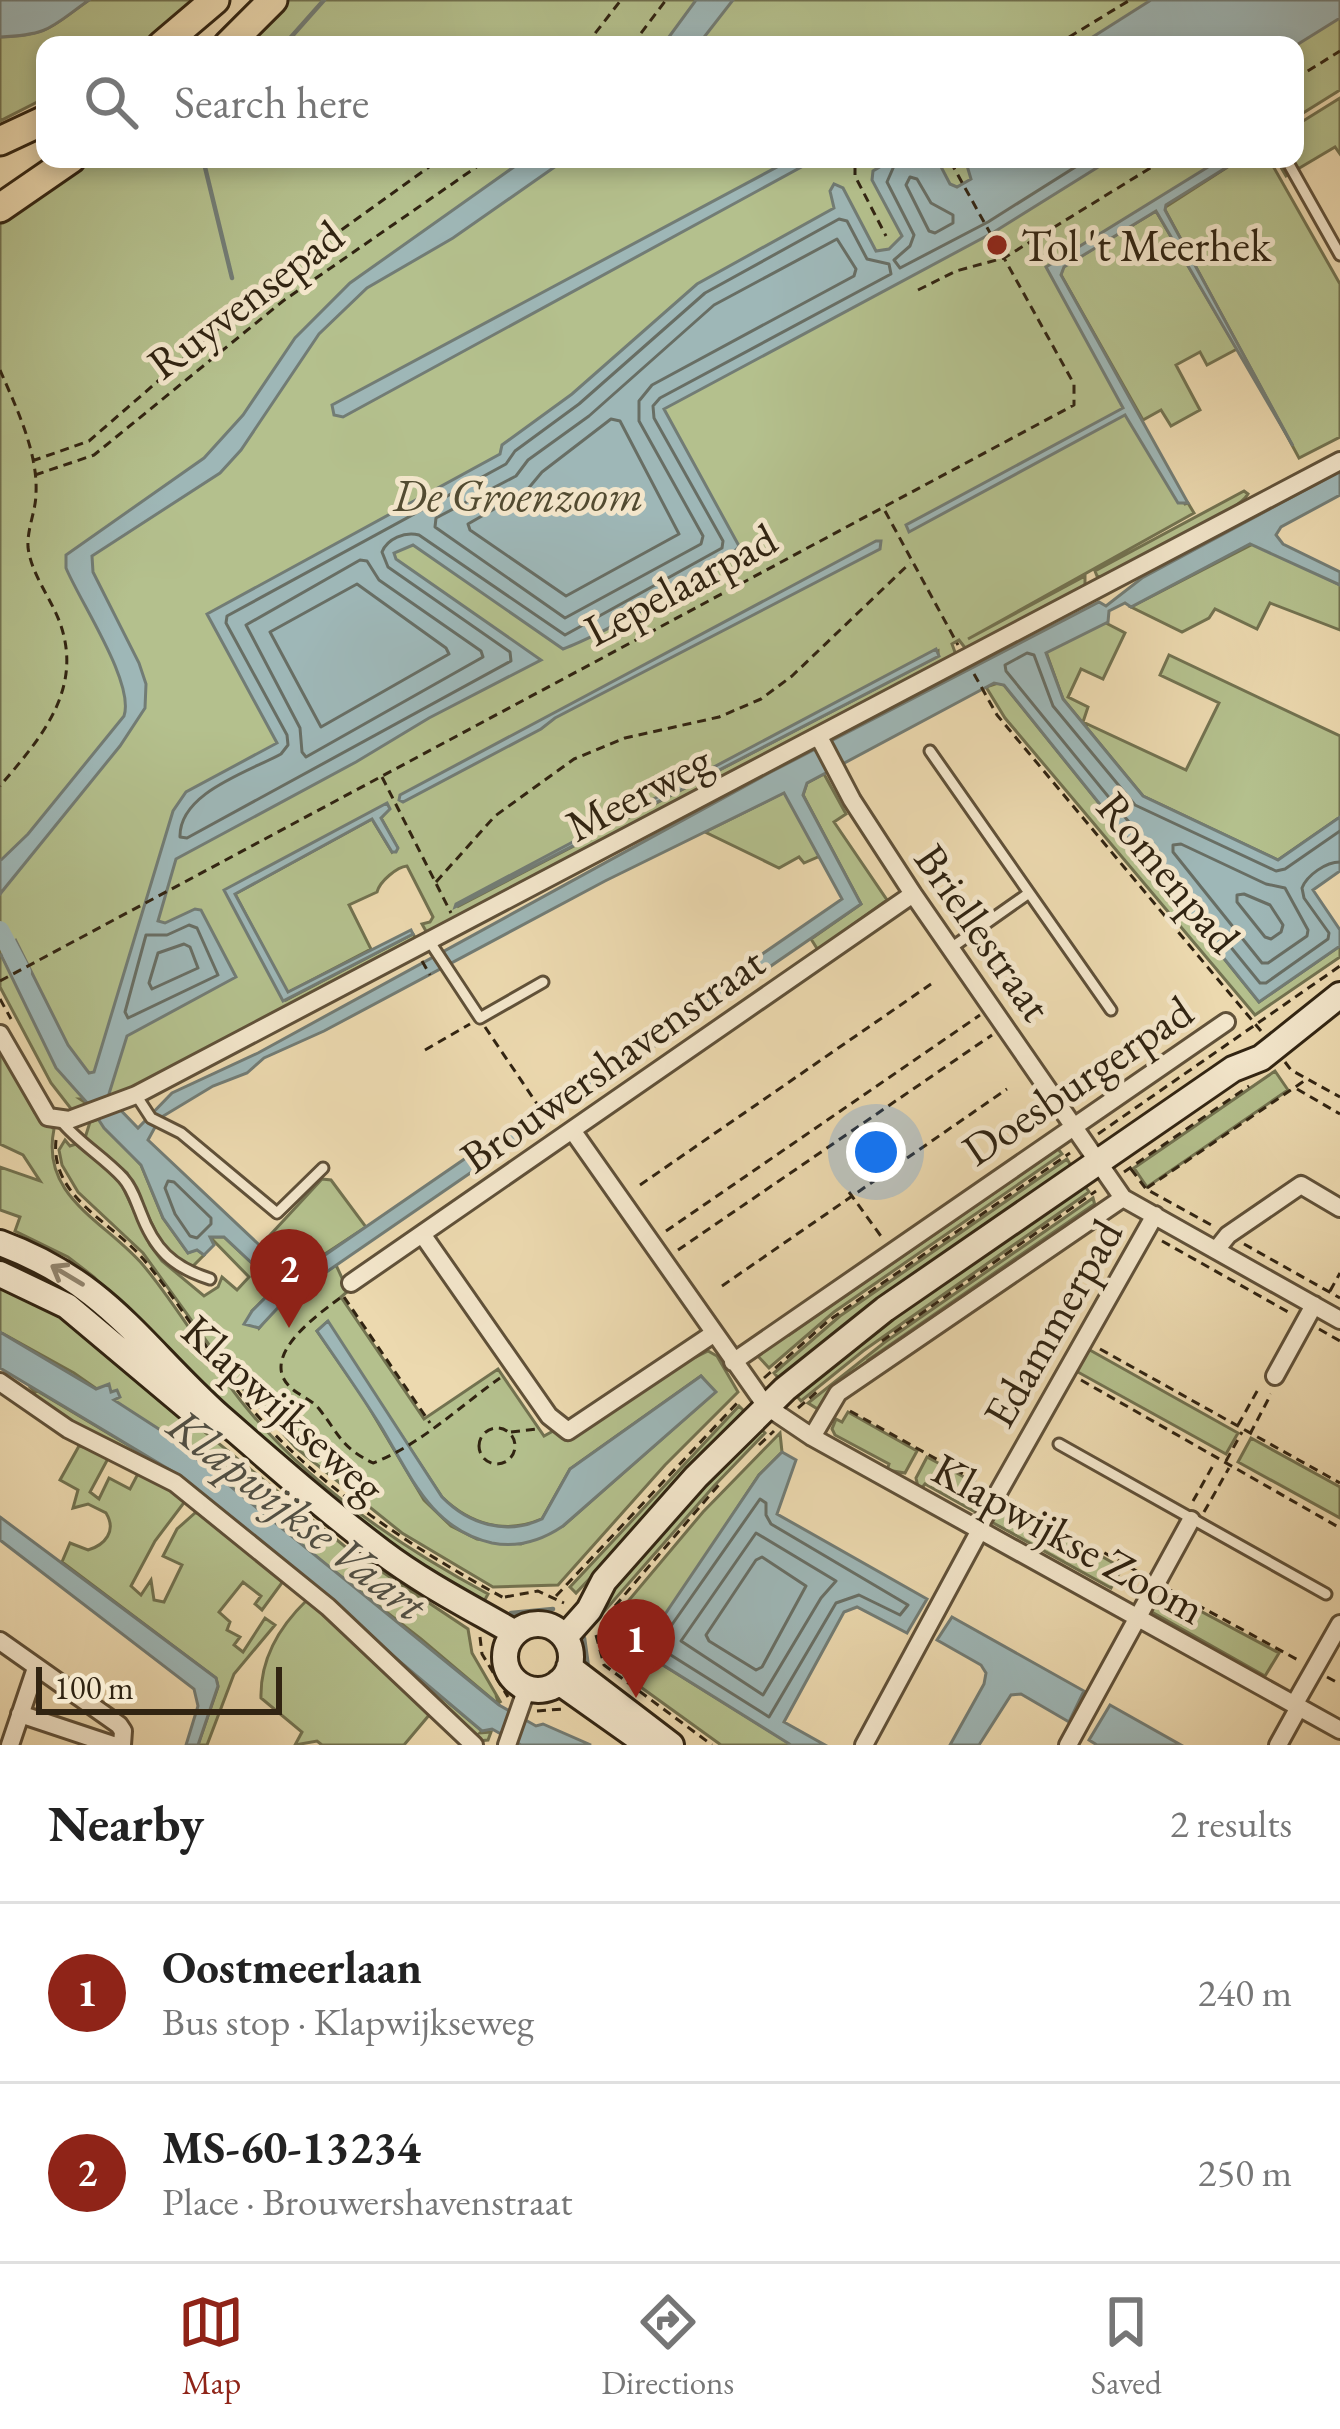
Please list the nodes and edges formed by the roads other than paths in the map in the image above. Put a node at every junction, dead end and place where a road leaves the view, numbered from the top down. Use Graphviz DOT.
graph roads {
  1 [pos="215,0"];
  2 [pos="272,0"];
  3 [pos="173,36"];
  4 [pos="237,36"];
  5 [pos="36,124"];
  6 [pos="0,141"];
  7 [pos="58,168"];
  8 [pos="1291,168"];
  9 [pos="0,208"];
  10 [pos="1340,255"];
  11 [pos="1340,460"];
  12 [pos="821,740"];
  13 [pos="930,752"];
  14 [pos="1029,893"];
  15 [pos="913,894"];
  16 [pos="950,948"];
  17 [pos="429,952"];
  18 [pos="543,982"];
  19 [pos="1340,994"];
  20 [pos="1112,1010"];
  21 [pos="1305,1019"];
  22 [pos="1226,1022"];
  23 [pos="0,1034"];
  24 [pos="1233,1069"];
  25 [pos="130,1098"];
  26 [pos="61,1121"];
  27 [pos="1074,1126"];
  28 [pos="563,1129"];
  29 [pos="1098,1162"];
  30 [pos="323,1168"];
  31 [pos="1123,1198"];
  32 [pos="1340,1208"];
  33 [pos="1149,1223"];
  34 [pos="422,1234"];
  35 [pos="0,1243"];
  36 [pos="1216,1250"];
  37 [pos="0,1274"];
  38 [pos="210,1279"];
  39 [pos="347,1289"];
  40 [pos="1313,1311"];
  41 [pos="1340,1320"];
  42 [pos="713,1334"];
  43 [pos="733,1362"];
  44 [pos="1275,1376"];
  45 [pos="0,1382"];
  46 [pos="768,1405"];
  47 [pos="812,1437"];
  48 [pos="1059,1444"];
  49 [pos="1191,1520"];
  50 [pos="980,1530"];
  51 [pos="1327,1594"];
  52 [pos="492,1616"];
  53 [pos="1139,1616"];
  54 [pos="1340,1624"];
  55 [pos="559,1632"];
  56 [pos="511,1640"];
  57 [pos="0,1641"];
  58 [pos="36,1668"];
  59 [pos="564,1675"];
  60 [pos="518,1702"];
  61 [pos="1297,1706"];
  62 [pos="20,1714"];
  63 [pos="1340,1730"];
  64 [pos="508,1743"];
  65 [pos="10,1745"];
  66 [pos="117,1745"];
  67 [pos="474,1745"];
  68 [pos="648,1745"];
  69 [pos="671,1745"];
  70 [pos="864,1745"];
  71 [pos="1068,1745"];
  72 [pos="1278,1745"];
  1 -- 3 [label="main road"];
  2 -- 4 [label="main road"];
  5 -- 6 [label="main road"];
  7 -- 9 [label="main road"];
  8 -- 10 [label="lane"];
  11 -- 12 [label="street, Meerweg"];
  12 -- 15 [label="street, Briellestraat"];
  12 -- 17 [label="street, Meerweg"];
  13 -- 14 [label="lane"];
  14 -- 16 [label="lane"];
  14 -- 20 [label="lane"];
  15 -- 16 [label="street, Briellestraat"];
  15 -- 28 [label="street, Brouwershavenstraat"];
  16 -- 27 [label="street, Briellestraat"];
  17 -- 18 [label="lane"];
  17 -- 25 [label="street, Meerweg"];
  19 -- 21 [label="main road"];
  21 -- 24 [label="main road"];
  21 -- 24 [label="main road"];
  22 -- 27 [label="street, Doesburgerpad"];
  23 -- 26 [label="street"];
  24 -- 29 [label="main road"];
  25 -- 26 [label="street, Meerweg"];
  25 -- 30 [label="lane"];
  26 -- 38 [label="lane"];
  27 -- 29 [label="street, Briellestraat"];
  27 -- 43 [label="street, Doesburgerpad"];
  28 -- 34 [label="street, Brouwershavenstraat"];
  28 -- 42 [label="street"];
  29 -- 31 [label="street, Briellestraat"];
  29 -- 46 [label="main road"];
  31 -- 33 [label="street"];
  31 -- 47 [label="street"];
  32 -- 36 [label="street"];
  33 -- 36 [label="street"];
  33 -- 50 [label="street, Edammerpad"];
  34 -- 39 [label="street, Brouwershavenstraat"];
  34 -- 42 [label="street"];
  52 -- 35 [label="main road, Klapwijkseweg, one-way"];
  36 -- 40 [label="street"];
  37 -- 52 [label="main road, Klapwijkseweg"];
  40 -- 41 [label="street"];
  40 -- 44 [label="street"];
  42 -- 43 [label="street"];
  43 -- 46 [label="street"];
  45 -- 67 [label="street"];
  46 -- 47 [label="street, Klapwijkse Zoom"];
  46 -- 55 [label="main road"];
  47 -- 50 [label="street, Klapwijkse Zoom"];
  48 -- 49 [label="lane"];
  49 -- 51 [label="lane"];
  49 -- 53 [label="street"];
  50 -- 53 [label="street, Klapwijkse Zoom"];
  50 -- 70 [label="street, Edammerpad"];
  52 -- 56 [label="main road, Klapwijkseweg"];
  53 -- 61 [label="street, Klapwijkse Zoom"];
  53 -- 71 [label="street"];
  54 -- 61 [label="street"];
  55 -- 56 [label="main road"];
  55 -- 59 [label="main road"];
  56 -- 60 [label="main road"];
  57 -- 58 [label="street"];
  58 -- 62 [label="street"];
  58 -- 66 [label="street"];
  59 -- 60 [label="main road"];
  59 -- 68 [label="main road"];
  59 -- 69 [label="main road"];
  60 -- 64 [label="street"];
  61 -- 63 [label="street, Klapwijkse Zoom"];
  61 -- 72 [label="street"];
  62 -- 65 [label="street"];
  62 -- 66 [label="street"];
}
